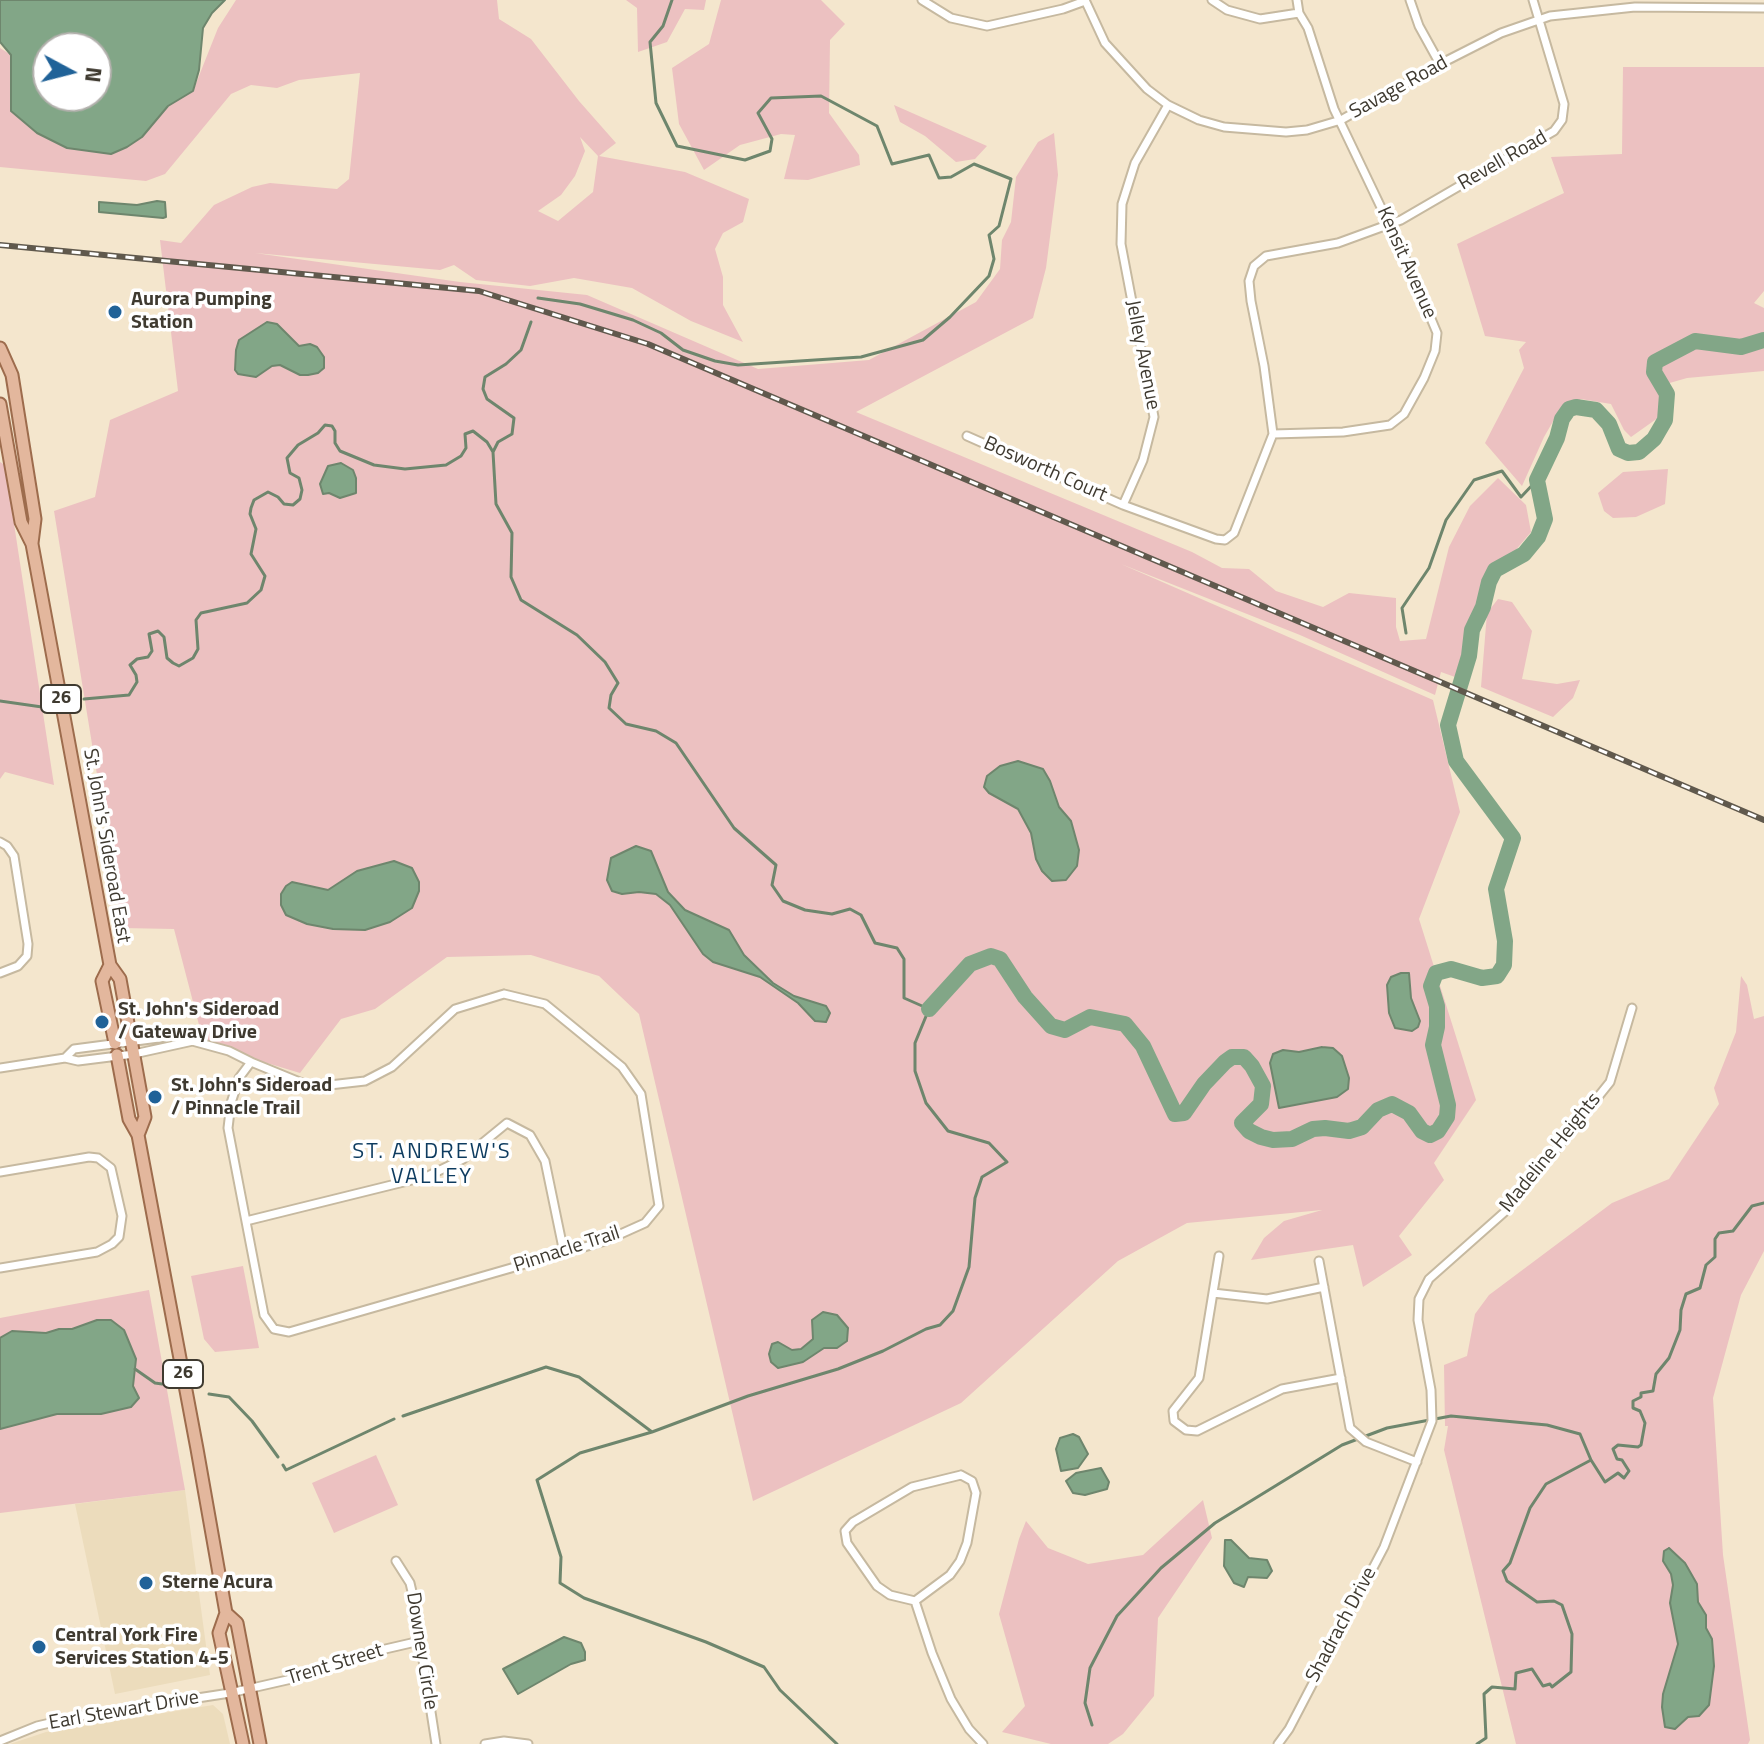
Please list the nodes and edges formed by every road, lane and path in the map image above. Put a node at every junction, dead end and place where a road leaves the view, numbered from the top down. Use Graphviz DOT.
graph roads {
  1 [pos="922,0"];
  2 [pos="1085,0"];
  3 [pos="1212,0"];
  4 [pos="1297,0"];
  5 [pos="1410,0"];
  6 [pos="1533,0"];
  7 [pos="1635,4"];
  8 [pos="1749,4"];
  9 [pos="1764,8"];
  10 [pos="1299,13"];
  11 [pos="1538,19"];
  12 [pos="1440,64"];
  13 [pos="1168,105"];
  14 [pos="1341,120"];
  15 [pos="1389,224"];
  16 [pos="0,348"];
  17 [pos="0,404"];
  18 [pos="1273,434"];
  19 [pos="967,436"];
  20 [pos="1123,505"];
  21 [pos="32,544"];
  22 [pos="0,842"];
  23 [pos="110,965"];
  24 [pos="0,973"];
  25 [pos="1632,1008"];
  26 [pos="131,1040"];
  27 [pos="193,1041"];
  28 [pos="116,1049"];
  29 [pos="134,1054"];
  30 [pos="251,1062"];
  31 [pos="0,1068"];
  32 [pos="138,1135"];
  33 [pos="0,1172"];
  34 [pos="246,1221"];
  35 [pos="564,1253"];
  36 [pos="1219,1256"];
  37 [pos="1319,1261"];
  38 [pos="0,1268"];
  39 [pos="1324,1287"];
  40 [pos="1213,1293"];
  41 [pos="1341,1378"];
  42 [pos="1417,1462"];
  43 [pos="1401,1503"];
  44 [pos="396,1561"];
  45 [pos="915,1601"];
  46 [pos="226,1613"];
  47 [pos="420,1641"];
  48 [pos="250,1689"];
  49 [pos="230,1693"];
  50 [pos="0,1741"];
  51 [pos="243,1744"];
  52 [pos="260,1744"];
  53 [pos="436,1744"];
  54 [pos="485,1744"];
  55 [pos="528,1744"];
  56 [pos="983,1744"];
  57 [pos="1278,1744"];
  1 -- 2 [label="street"];
  2 -- 13 [label="street, Savage Road"];
  3 -- 10 [label="street"];
  4 -- 10 [label="street, Kensit Avenue"];
  5 -- 12 [label="street"];
  6 -- 11 [label="street"];
  7 -- 8 [label="street, Savage Road"];
  7 -- 11 [label="street, Savage Road"];
  8 -- 9 [label="street, Savage Road"];
  10 -- 14 [label="street, Kensit Avenue"];
  11 -- 12 [label="street, Savage Road"];
  11 -- 15 [label="street, Revell Road"];
  12 -- 14 [label="street, Savage Road"];
  13 -- 14 [label="street, Savage Road"];
  13 -- 20 [label="street, Jelley Avenue"];
  14 -- 15 [label="street, Kensit Avenue"];
  15 -- 18 [label="street"];
  15 -- 18 [label="street, Kensit Avenue"];
  16 -- 21 [label="main road, St. John's Sideroad East / 26"];
  17 -- 21 [label="main road, St. John's Sideroad East / 26"];
  18 -- 20 [label="street"];
  19 -- 20 [label="street, Bosworth Court"];
  21 -- 23 [label="main road, St. John's Sideroad East / 26"];
  22 -- 24 [label="street"];
  23 -- 26 [label="main road, St. John's Sideroad East / 26"];
  23 -- 28 [label="main road, St. John's Sideroad East / 26"];
  25 -- 42 [label="street, Madeline Heights"];
  26 -- 27 [label="street, Pinnacle Trail"];
  26 -- 28 [label="street, Pinnacle Trail"];
  26 -- 29 [label="main road, St. John's Sideroad East / 26"];
  27 -- 29 [label="street, Pinnacle Trail"];
  27 -- 30 [label="street, Pinnacle Trail"];
  28 -- 29 [label="street, Pinnacle Trail"];
  28 -- 31 [label="street"];
  28 -- 32 [label="main road, St. John's Sideroad East / 26"];
  29 -- 32 [label="main road, St. John's Sideroad East / 26"];
  30 -- 34 [label="street, Pinnacle Trail"];
  30 -- 35 [label="street, Pinnacle Trail"];
  32 -- 46 [label="main road, St. John's Sideroad East / 26"];
  33 -- 38 [label="street"];
  34 -- 35 [label="street, Pinnacle Trail"];
  34 -- 35 [label="street"];
  36 -- 40 [label="street"];
  37 -- 39 [label="street"];
  39 -- 40 [label="street"];
  39 -- 41 [label="street"];
  40 -- 41 [label="street"];
  41 -- 42 [label="street"];
  42 -- 43 [label="street, Madeline Heights"];
  43 -- 57 [label="street, Shadrach Drive"];
  44 -- 47 [label="street, Downey Circle"];
  45 -- 45 [label="street"];
  45 -- 56 [label="street"];
  46 -- 48 [label="main road, St. John's Sideroad East / 26"];
  46 -- 49 [label="main road, St. John's Sideroad East / 26"];
  47 -- 48 [label="street, Trent Street"];
  47 -- 53 [label="street, Downey Circle"];
  48 -- 49 [label="street, Earl Stewart Drive"];
  48 -- 52 [label="main road, St. John's Sideroad East / 26"];
  49 -- 50 [label="street, Earl Stewart Drive"];
  49 -- 51 [label="main road, St. John's Sideroad East / 26"];
  54 -- 55 [label="street"];
}
